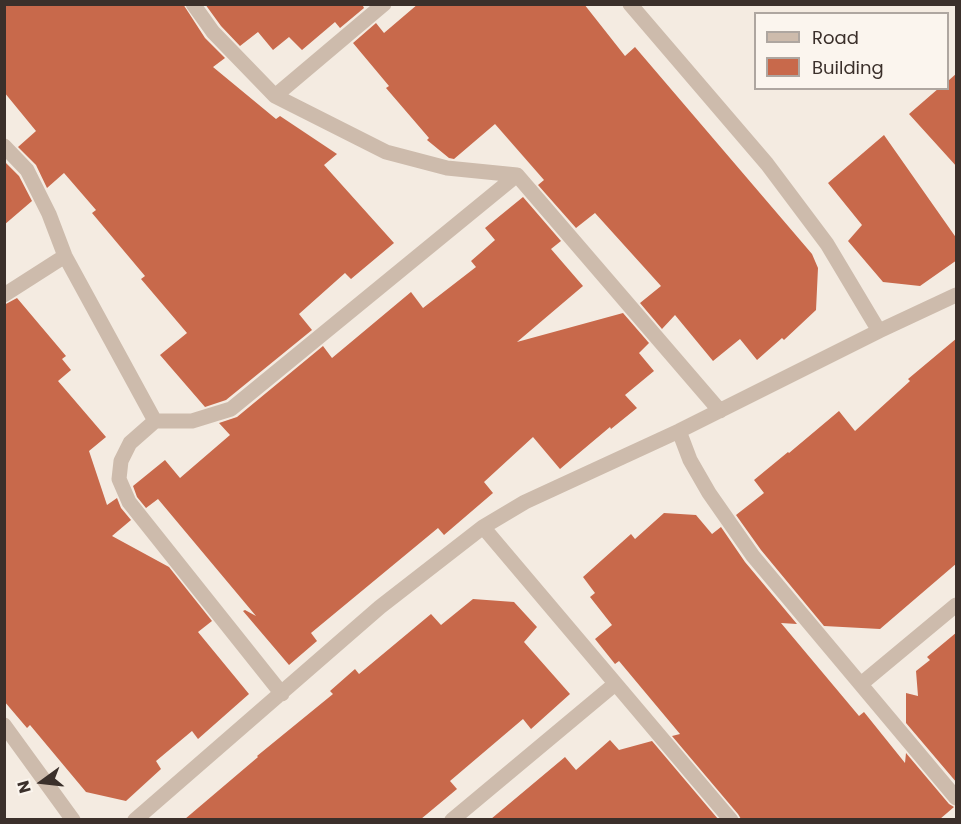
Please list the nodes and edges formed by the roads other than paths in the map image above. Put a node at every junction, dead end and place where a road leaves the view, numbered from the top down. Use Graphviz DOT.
graph roads {
  1 [pos="193,4"];
  2 [pos="384,4"];
  3 [pos="630,4"];
  4 [pos="275,96"];
  5 [pos="4,147"];
  6 [pos="517,175"];
  7 [pos="65,256"];
  8 [pos="957,295"];
  9 [pos="4,296"];
  10 [pos="879,331"];
  11 [pos="720,411"];
  12 [pos="155,422"];
  13 [pos="679,431"];
  14 [pos="483,527"];
  15 [pos="957,605"];
  16 [pos="615,684"];
  17 [pos="861,684"];
  18 [pos="282,694"];
  19 [pos="4,725"];
  20 [pos="957,798"];
  21 [pos="73,819"];
  22 [pos="135,819"];
  23 [pos="452,819"];
  24 [pos="731,819"];
  1 -- 4 [label="street"];
  2 -- 4 [label="street"];
  3 -- 10 [label="street"];
  4 -- 6 [label="street"];
  5 -- 7 [label="street"];
  6 -- 11 [label="street"];
  6 -- 12 [label="street"];
  7 -- 9 [label="street"];
  7 -- 12 [label="street"];
  8 -- 10 [label="street"];
  10 -- 11 [label="street"];
  11 -- 13 [label="street"];
  12 -- 18 [label="street"];
  13 -- 14 [label="street"];
  13 -- 17 [label="street"];
  14 -- 16 [label="street"];
  14 -- 18 [label="street"];
  15 -- 17 [label="street"];
  16 -- 23 [label="street"];
  16 -- 24 [label="street"];
  17 -- 20 [label="street"];
  18 -- 22 [label="street"];
  19 -- 21 [label="street"];
}
